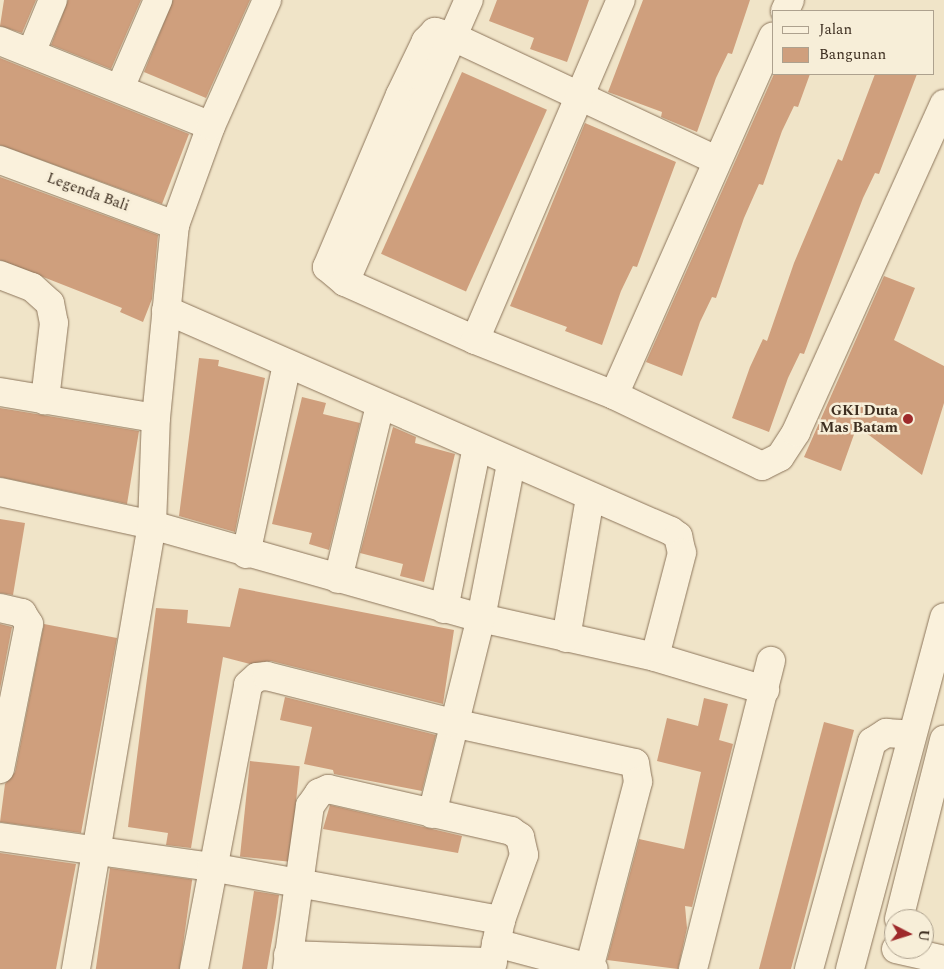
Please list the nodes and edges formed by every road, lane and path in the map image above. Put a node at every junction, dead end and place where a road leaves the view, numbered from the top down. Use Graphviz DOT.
graph roads {
  1 [pos="53,0"];
  2 [pos="158,0"];
  3 [pos="267,0"];
  4 [pos="469,0"];
  5 [pos="621,0"];
  6 [pos="453,37"];
  7 [pos="772,39"];
  8 [pos="0,41"];
  9 [pos="31,53"];
  10 [pos="120,88"];
  11 [pos="580,96"];
  12 [pos="944,104"];
  13 [pos="211,126"];
  14 [pos="0,160"];
  15 [pos="716,160"];
  16 [pos="175,225"];
  17 [pos="0,275"];
  18 [pos="166,310"];
  19 [pos="475,340"];
  20 [pos="287,364"];
  21 [pos="0,392"];
  22 [pos="614,395"];
  23 [pos="44,400"];
  24 [pos="380,405"];
  25 [pos="156,418"];
  26 [pos="477,448"];
  27 [pos="511,463"];
  28 [pos="0,492"];
  29 [pos="590,498"];
  30 [pos="152,525"];
  31 [pos="246,554"];
  32 [pos="338,579"];
  33 [pos="0,608"];
  34 [pos="444,609"];
  35 [pos="944,617"];
  36 [pos="481,618"];
  37 [pos="566,638"];
  38 [pos="655,658"];
  39 [pos="771,661"];
  40 [pos="765,690"];
  41 [pos="453,723"];
  42 [pos="912,735"];
  43 [pos="944,740"];
  44 [pos="0,770"];
  45 [pos="432,814"];
  46 [pos="0,837"];
  47 [pos="95,853"];
  48 [pos="211,868"];
  49 [pos="301,883"];
  50 [pos="902,909"];
  51 [pos="857,942"];
  52 [pos="495,948"];
  53 [pos="884,948"];
  54 [pos="288,962"];
  55 [pos="76,969"];
  56 [pos="194,969"];
  57 [pos="591,969"];
  58 [pos="693,969"];
  59 [pos="809,969"];
  60 [pos="850,969"];
  1 -- 9 [label="street"];
  2 -- 10 [label="street"];
  3 -- 13 [label="street"];
  4 -- 6 [label="street"];
  5 -- 11 [label="street"];
  6 -- 11 [label="street"];
  6 -- 19 [label="street"];
  7 -- 15 [label="street"];
  8 -- 9 [label="street"];
  9 -- 10 [label="street"];
  10 -- 13 [label="street"];
  11 -- 15 [label="street"];
  11 -- 19 [label="street"];
  12 -- 22 [label="street"];
  13 -- 16 [label="street"];
  14 -- 16 [label="street, Legenda Bali"];
  15 -- 22 [label="street"];
  16 -- 18 [label="street"];
  17 -- 23 [label="street"];
  18 -- 20 [label="street"];
  18 -- 25 [label="street"];
  19 -- 22 [label="street"];
  20 -- 24 [label="street"];
  20 -- 31 [label="street"];
  21 -- 23 [label="street"];
  23 -- 25 [label="street"];
  24 -- 26 [label="street"];
  24 -- 32 [label="street"];
  25 -- 30 [label="street"];
  26 -- 27 [label="street"];
  26 -- 34 [label="street"];
  27 -- 29 [label="street"];
  27 -- 36 [label="street"];
  28 -- 30 [label="street"];
  29 -- 37 [label="street"];
  29 -- 38 [label="street"];
  30 -- 31 [label="street"];
  30 -- 47 [label="street"];
  31 -- 32 [label="street"];
  32 -- 34 [label="street"];
  33 -- 44 [label="street"];
  34 -- 36 [label="street"];
  35 -- 42 [label="street"];
  36 -- 37 [label="street"];
  36 -- 41 [label="street"];
  37 -- 38 [label="street"];
  38 -- 40 [label="street"];
  39 -- 40 [label="street"];
  40 -- 58 [label="street"];
  41 -- 45 [label="street"];
  41 -- 48 [label="street"];
  41 -- 57 [label="street"];
  42 -- 51 [label="street"];
  42 -- 59 [label="street"];
  43 -- 50 [label="street"];
  45 -- 49 [label="street"];
  45 -- 52 [label="street"];
  46 -- 47 [label="street"];
  47 -- 48 [label="street"];
  47 -- 55 [label="street"];
  48 -- 49 [label="street"];
  48 -- 56 [label="street"];
  49 -- 52 [label="street"];
  49 -- 54 [label="street"];
  51 -- 53 [label="street"];
  51 -- 60 [label="street"];
  52 -- 54 [label="street"];
  52 -- 57 [label="street"];
}
